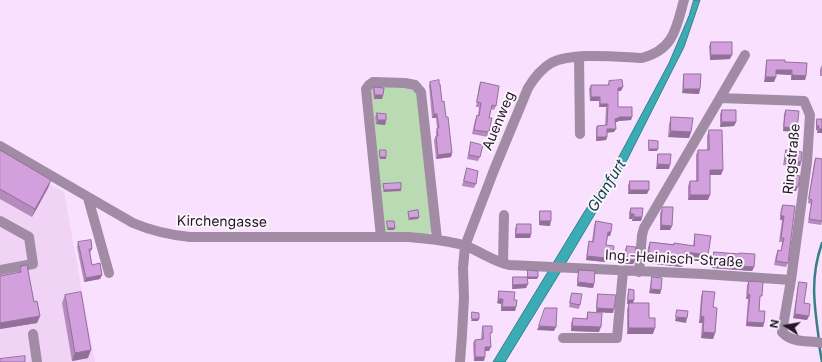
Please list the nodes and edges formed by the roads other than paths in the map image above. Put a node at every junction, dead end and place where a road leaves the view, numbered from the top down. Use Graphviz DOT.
graph roads {
  1 [pos="684,0"];
  2 [pos="745,55"];
  3 [pos="579,56"];
  4 [pos="720,98"];
  5 [pos="580,134"];
  6 [pos="0,146"];
  7 [pos="88,198"];
  8 [pos="504,215"];
  9 [pos="0,221"];
  10 [pos="381,236"];
  11 [pos="437,239"];
  12 [pos="465,246"];
  13 [pos="503,264"];
  14 [pos="0,270"];
  15 [pos="622,271"];
  16 [pos="640,272"];
  17 [pos="109,273"];
  18 [pos="791,280"];
  19 [pos="33,334"];
  20 [pos="563,338"];
  21 [pos="818,342"];
  22 [pos="37,362"];
  23 [pos="460,362"];
  1 -- 3 [label="street, Auenweg"];
  2 -- 4 [label="street"];
  3 -- 5 [label="street"];
  3 -- 12 [label="street, Auenweg"];
  4 -- 16 [label="street"];
  4 -- 18 [label="street, Ringstraße"];
  6 -- 7 [label="street, Kirchengasse"];
  7 -- 10 [label="street, Kirchengasse"];
  7 -- 17 [label="street"];
  8 -- 13 [label="street"];
  9 -- 14 [label="street"];
  10 -- 11 [label="street, Kirchengasse"];
  10 -- 11 [label="street"];
  11 -- 12 [label="street, Kirchengasse"];
  12 -- 13 [label="street, Ing.-Heinisch-Straße"];
  12 -- 23 [label="street, Auenweg"];
  13 -- 15 [label="street, Ing.-Heinisch-Straße"];
  15 -- 16 [label="street, Ing.-Heinisch-Straße"];
  15 -- 20 [label="street"];
  16 -- 18 [label="street, Ing.-Heinisch-Straße"];
  18 -- 21 [label="street"];
  19 -- 22 [label="street"];
}
